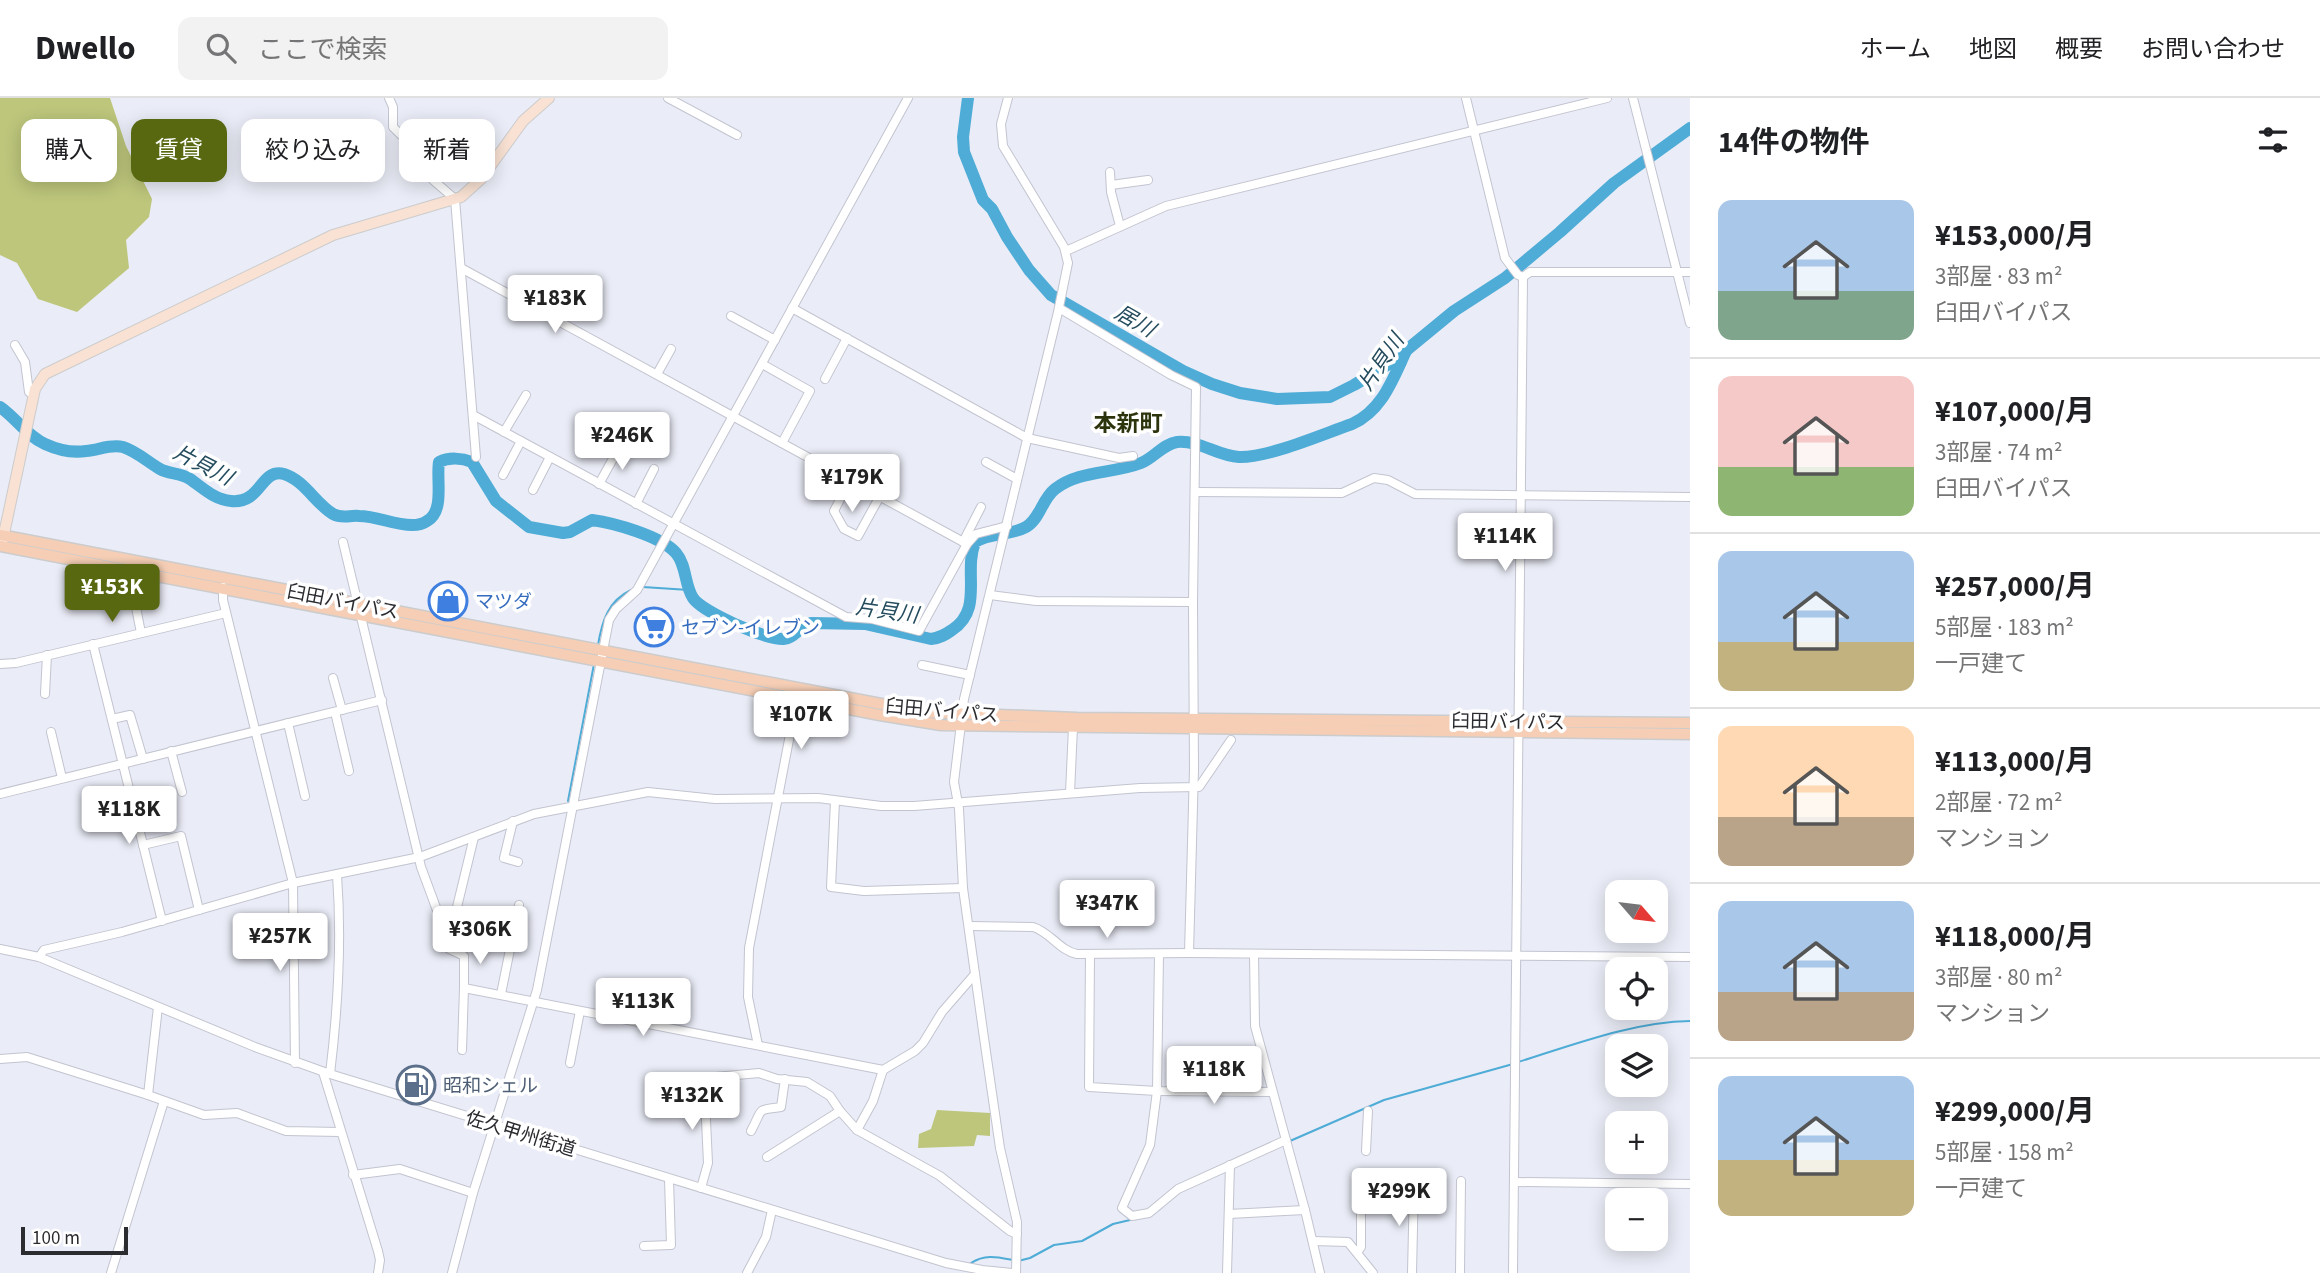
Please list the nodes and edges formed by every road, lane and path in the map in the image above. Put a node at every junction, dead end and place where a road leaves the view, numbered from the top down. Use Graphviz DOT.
graph roads {
  1 [pos="389,98"];
  2 [pos="668,98"];
  3 [pos="908,98"];
  4 [pos="1008,98"];
  5 [pos="1466,98"];
  6 [pos="1607,98"];
  7 [pos="1633,98"];
  8 [pos="543,99"];
  9 [pos="1474,131"];
  10 [pos="737,135"];
  11 [pos="1110,172"];
  12 [pos="1148,180"];
  13 [pos="1111,185"];
  14 [pos="455,200"];
  15 [pos="1120,226"];
  16 [pos="1066,251"];
  17 [pos="461,268"];
  18 [pos="1676,272"];
  19 [pos="1690,272"];
  20 [pos="1520,276"];
  21 [pos="1060,303"];
  22 [pos="792,308"];
  23 [pos="731,316"];
  24 [pos="1690,323"];
  25 [pos="847,338"];
  26 [pos="775,340"];
  27 [pos="15,345"];
  28 [pos="671,349"];
  29 [pos="762,364"];
  30 [pos="657,374"];
  31 [pos="825,379"];
  32 [pos="526,395"];
  33 [pos="34,396"];
  34 [pos="473,415"];
  35 [pos="733,416"];
  36 [pos="504,432"];
  37 [pos="1027,438"];
  38 [pos="521,441"];
  39 [pos="782,443"];
  40 [pos="620,446"];
  41 [pos="1133,456"];
  42 [pos="476,457"];
  43 [pos="550,457"];
  44 [pos="986,463"];
  45 [pos="654,469"];
  46 [pos="503,475"];
  47 [pos="1017,479"];
  48 [pos="850,480"];
  49 [pos="599,484"];
  50 [pos="533,490"];
  51 [pos="1196,492"];
  52 [pos="1521,495"];
  53 [pos="880,496"];
  54 [pos="1690,497"];
  55 [pos="636,504"];
  56 [pos="981,507"];
  57 [pos="673,524"];
  58 [pos="1006,528"];
  59 [pos="343,542"];
  60 [pos="1,543"];
  61 [pos="965,543"];
  62 [pos="223,587"];
  63 [pos="990,595"];
  64 [pos="135,602"];
  65 [pos="1193,602"];
  66 [pos="358,603"];
  67 [pos="226,613"];
  68 [pos="361,615"];
  69 [pos="141,632"];
  70 [pos="93,644"];
  71 [pos="47,655"];
  72 [pos="602,655"];
  73 [pos="0,664"];
  74 [pos="922,665"];
  75 [pos="970,675"];
  76 [pos="333,678"];
  77 [pos="45,694"];
  78 [pos="797,698"];
  79 [pos="382,700"];
  80 [pos="339,711"];
  81 [pos="112,719"];
  82 [pos="961,720"];
  83 [pos="288,723"];
  84 [pos="1690,723"];
  85 [pos="1194,724"];
  86 [pos="1073,727"];
  87 [pos="1518,727"];
  88 [pos="256,731"];
  89 [pos="51,732"];
  90 [pos="1690,734"];
  91 [pos="1231,740"];
  92 [pos="171,751"];
  93 [pos="143,759"];
  94 [pos="123,763"];
  95 [pos="349,771"];
  96 [pos="62,778"];
  97 [pos="1192,788"];
  98 [pos="182,792"];
  99 [pos="1070,793"];
  100 [pos="0,794"];
  101 [pos="305,796"];
  102 [pos="777,799"];
  103 [pos="835,801"];
  104 [pos="957,801"];
  105 [pos="572,807"];
  106 [pos="513,821"];
  107 [pos="474,837"];
  108 [pos="143,845"];
  109 [pos="420,858"];
  110 [pos="518,862"];
  111 [pos="337,875"];
  112 [pos="293,883"];
  113 [pos="963,888"];
  114 [pos="519,905"];
  115 [pos="199,910"];
  116 [pos="162,922"];
  117 [pos="968,926"];
  118 [pos="449,940"];
  119 [pos="0,949"];
  120 [pos="1189,953"];
  121 [pos="1090,954"];
  122 [pos="1254,954"];
  123 [pos="1159,955"];
  124 [pos="1516,955"];
  125 [pos="39,957"];
  126 [pos="1690,957"];
  127 [pos="975,974"];
  128 [pos="464,989"];
  129 [pos="500,994"];
  130 [pos="533,1001"];
  131 [pos="158,1007"];
  132 [pos="580,1011"];
  133 [pos="758,1045"];
  134 [pos="462,1050"];
  135 [pos="0,1059"];
  136 [pos="295,1062"];
  137 [pos="570,1063"];
  138 [pos="883,1070"];
  139 [pos="326,1073"];
  140 [pos="785,1079"];
  141 [pos="1157,1091"];
  142 [pos="1272,1092"];
  143 [pos="148,1095"];
  144 [pos="164,1101"];
  145 [pos="840,1111"];
  146 [pos="1368,1111"];
  147 [pos="493,1125"];
  148 [pos="857,1130"];
  149 [pos="751,1131"];
  150 [pos="340,1132"];
  151 [pos="1287,1142"];
  152 [pos="1366,1151"];
  153 [pos="767,1157"];
  154 [pos="1230,1167"];
  155 [pos="353,1175"];
  156 [pos="669,1179"];
  157 [pos="1461,1181"];
  158 [pos="1516,1182"];
  159 [pos="1414,1184"];
  160 [pos="1690,1184"];
  161 [pos="701,1188"];
  162 [pos="472,1193"];
  163 [pos="1361,1203"];
  164 [pos="772,1210"];
  165 [pos="1305,1210"];
  166 [pos="1229,1214"];
  167 [pos="1017,1234"];
  168 [pos="1313,1241"];
  169 [pos="644,1246"];
  170 [pos="1358,1251"];
  171 [pos="111,1273"];
  172 [pos="379,1273"];
  173 [pos="452,1273"];
  174 [pos="747,1273"];
  175 [pos="1014,1273"];
  176 [pos="1227,1273"];
  177 [pos="1320,1273"];
  178 [pos="1373,1273"];
  179 [pos="1412,1273"];
  180 [pos="1460,1273"];
  181 [pos="1513,1273"];
  1 -- 14 [label="street"];
  2 -- 10 [label="street"];
  3 -- 22 [label="street"];
  4 -- 16 [label="street"];
  5 -- 9 [label="street"];
  6 -- 9 [label="street"];
  7 -- 18 [label="street"];
  8 -- 14 [label="main road"];
  9 -- 15 [label="street"];
  9 -- 20 [label="street"];
  11 -- 13 [label="street"];
  12 -- 13 [label="street"];
  13 -- 15 [label="street"];
  14 -- 17 [label="street"];
  14 -- 33 [label="main road"];
  15 -- 16 [label="street"];
  16 -- 21 [label="street"];
  17 -- 30 [label="street"];
  17 -- 34 [label="street"];
  18 -- 19 [label="street"];
  18 -- 20 [label="street"];
  18 -- 24 [label="street"];
  20 -- 52 [label="street"];
  21 -- 37 [label="street"];
  21 -- 51 [label="street"];
  22 -- 25 [label="street"];
  22 -- 26 [label="street"];
  23 -- 26 [label="street"];
  25 -- 31 [label="street"];
  25 -- 37 [label="street"];
  26 -- 29 [label="street"];
  27 -- 33 [label="street"];
  28 -- 30 [label="street"];
  29 -- 35 [label="street"];
  29 -- 39 [label="street"];
  30 -- 35 [label="street"];
  32 -- 36 [label="street"];
  33 -- 60 [label="main road"];
  34 -- 36 [label="street"];
  34 -- 42 [label="street"];
  35 -- 39 [label="street"];
  35 -- 57 [label="street"];
  36 -- 38 [label="street"];
  37 -- 41 [label="street"];
  37 -- 47 [label="street"];
  38 -- 43 [label="street"];
  38 -- 46 [label="street"];
  39 -- 48 [label="street"];
  40 -- 49 [label="street"];
  43 -- 49 [label="street"];
  43 -- 50 [label="street"];
  44 -- 47 [label="street"];
  45 -- 55 [label="street"];
  47 -- 58 [label="street"];
  48 -- 53 [label="street"];
  48 -- 53 [label="street"];
  49 -- 55 [label="street"];
  51 -- 52 [label="street"];
  51 -- 65 [label="street"];
  52 -- 54 [label="street"];
  52 -- 87 [label="street"];
  53 -- 61 [label="street"];
  55 -- 57 [label="street"];
  56 -- 61 [label="street"];
  57 -- 61 [label="street"];
  57 -- 72 [label="street"];
  58 -- 61 [label="street"];
  58 -- 63 [label="street"];
  59 -- 66 [label="street"];
  60 -- 62 [label="highway, 臼田バイパス"];
  60 -- 66 [label="highway, 臼田バイパス"];
  62 -- 67 [label="street"];
  62 -- 68 [label="highway, 臼田バイパス"];
  63 -- 65 [label="street"];
  63 -- 75 [label="street"];
  64 -- 69 [label="street"];
  65 -- 85 [label="street"];
  66 -- 68 [label="street"];
  66 -- 72 [label="highway, 臼田バイパス"];
  67 -- 69 [label="street"];
  67 -- 88 [label="street"];
  68 -- 72 [label="highway, 臼田バイパス"];
  68 -- 79 [label="street"];
  69 -- 70 [label="street"];
  70 -- 71 [label="street"];
  70 -- 81 [label="street"];
  71 -- 73 [label="street"];
  71 -- 77 [label="street"];
  72 -- 78 [label="highway, 臼田バイパス"];
  72 -- 82 [label="highway, 臼田バイパス"];
  72 -- 105 [label="street"];
  74 -- 75 [label="street"];
  75 -- 82 [label="street"];
  76 -- 80 [label="street"];
  78 -- 82 [label="highway, 臼田バイパス"];
  78 -- 102 [label="street"];
  79 -- 80 [label="street"];
  79 -- 109 [label="street"];
  80 -- 83 [label="street"];
  80 -- 95 [label="street"];
  81 -- 93 [label="street"];
  81 -- 94 [label="street"];
  82 -- 85 [label="highway, 臼田バイパス"];
  82 -- 86 [label="highway, 臼田バイパス"];
  82 -- 104 [label="street"];
  83 -- 88 [label="street"];
  83 -- 101 [label="street"];
  84 -- 87 [label="highway, 臼田バイパス"];
  85 -- 86 [label="highway, 臼田バイパス"];
  85 -- 87 [label="highway, 臼田バイパス"];
  85 -- 97 [label="street"];
  86 -- 99 [label="street"];
  87 -- 90 [label="highway, 臼田バイパス"];
  87 -- 124 [label="street"];
  88 -- 92 [label="street"];
  88 -- 112 [label="street"];
  89 -- 96 [label="street"];
  91 -- 97 [label="street"];
  92 -- 93 [label="street"];
  92 -- 98 [label="street"];
  93 -- 94 [label="street"];
  94 -- 96 [label="street"];
  94 -- 108 [label="street"];
  96 -- 100 [label="street"];
  97 -- 99 [label="street"];
  97 -- 120 [label="street"];
  99 -- 104 [label="street"];
  102 -- 103 [label="street"];
  102 -- 105 [label="street"];
  102 -- 133 [label="street"];
  103 -- 104 [label="street"];
  103 -- 113 [label="street"];
  104 -- 113 [label="street"];
  105 -- 106 [label="street"];
  105 -- 130 [label="street"];
  106 -- 107 [label="street"];
  106 -- 110 [label="street"];
  107 -- 109 [label="street"];
  107 -- 118 [label="street"];
  108 -- 115 [label="street"];
  108 -- 116 [label="street"];
  109 -- 111 [label="street"];
  109 -- 118 [label="street"];
  111 -- 112 [label="street"];
  111 -- 139 [label="street"];
  112 -- 115 [label="street"];
  112 -- 136 [label="street"];
  113 -- 117 [label="street"];
  114 -- 129 [label="street"];
  115 -- 116 [label="street"];
  116 -- 125 [label="street"];
  117 -- 121 [label="street"];
  117 -- 127 [label="street"];
  118 -- 128 [label="street"];
  119 -- 125 [label="street, 佐久甲州街道"];
  120 -- 122 [label="street"];
  120 -- 123 [label="street"];
  121 -- 123 [label="street"];
  121 -- 141 [label="street"];
  122 -- 124 [label="street"];
  122 -- 142 [label="street"];
  123 -- 141 [label="street"];
  124 -- 126 [label="street"];
  124 -- 158 [label="street"];
  125 -- 131 [label="street, 佐久甲州街道"];
  127 -- 138 [label="street"];
  127 -- 167 [label="street"];
  128 -- 129 [label="street"];
  128 -- 134 [label="street"];
  129 -- 130 [label="street"];
  130 -- 132 [label="street"];
  130 -- 147 [label="street"];
  131 -- 136 [label="street, 佐久甲州街道"];
  131 -- 143 [label="street"];
  132 -- 133 [label="street"];
  132 -- 137 [label="street"];
  133 -- 138 [label="street"];
  135 -- 143 [label="street"];
  136 -- 139 [label="street, 佐久甲州街道"];
  138 -- 148 [label="street"];
  139 -- 147 [label="street, 佐久甲州街道"];
  139 -- 150 [label="street"];
  140 -- 145 [label="street"];
  140 -- 149 [label="street"];
  140 -- 161 [label="street"];
  141 -- 142 [label="street"];
  141 -- 154 [label="street"];
  142 -- 151 [label="street"];
  143 -- 144 [label="street"];
  144 -- 150 [label="street"];
  144 -- 171 [label="street"];
  145 -- 148 [label="street"];
  145 -- 153 [label="street"];
  146 -- 152 [label="street"];
  147 -- 156 [label="street, 佐久甲州街道"];
  147 -- 162 [label="street"];
  148 -- 167 [label="street"];
  150 -- 155 [label="street"];
  151 -- 154 [label="street"];
  151 -- 165 [label="street"];
  154 -- 166 [label="street"];
  155 -- 162 [label="street"];
  155 -- 172 [label="street"];
  156 -- 161 [label="street, 佐久甲州街道"];
  156 -- 169 [label="street"];
  157 -- 180 [label="street"];
  158 -- 160 [label="street"];
  158 -- 181 [label="street"];
  159 -- 179 [label="street"];
  161 -- 164 [label="street, 佐久甲州街道"];
  162 -- 173 [label="street"];
  163 -- 170 [label="street"];
  164 -- 174 [label="street"];
  164 -- 175 [label="street, 佐久甲州街道"];
  165 -- 166 [label="street"];
  165 -- 168 [label="street"];
  166 -- 176 [label="street"];
  167 -- 175 [label="street"];
  168 -- 170 [label="street"];
  168 -- 177 [label="street"];
  170 -- 178 [label="street"];
}
